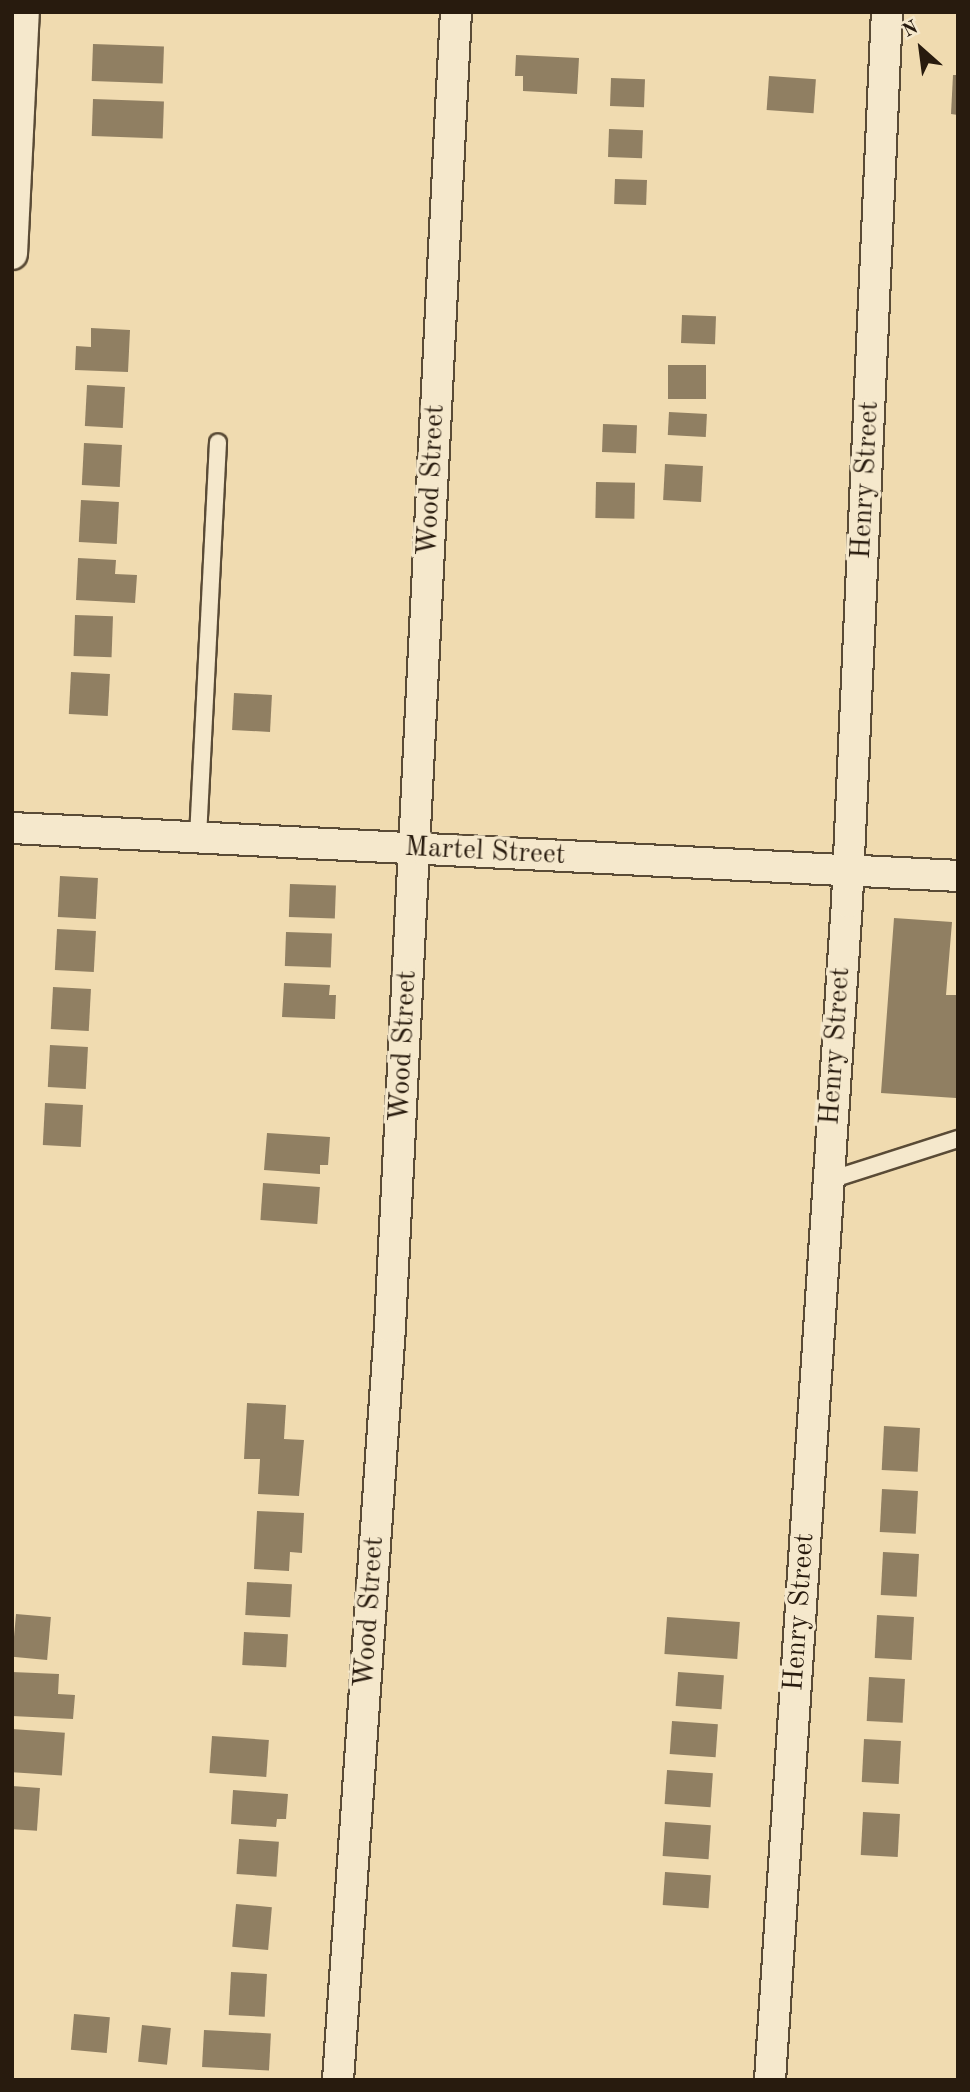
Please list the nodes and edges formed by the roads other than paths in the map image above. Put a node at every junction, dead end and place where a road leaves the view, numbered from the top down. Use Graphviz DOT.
graph roads {
  1 [pos="24,12"];
  2 [pos="456,12"];
  3 [pos="887,12"];
  4 [pos="12,254"];
  5 [pos="218,443"];
  6 [pos="12,828"];
  7 [pos="198,837"];
  8 [pos="414,849"];
  9 [pos="849,868"];
  10 [pos="958,876"];
  11 [pos="958,1139"];
  12 [pos="827,1181"];
  13 [pos="338,2080"];
  14 [pos="770,2080"];
  1 -- 4 [label="street"];
  2 -- 8 [label="street, Wood Street"];
  3 -- 9 [label="street, Henry Street"];
  5 -- 7 [label="lane"];
  6 -- 7 [label="street, Martel Street"];
  7 -- 8 [label="street, Martel Street"];
  8 -- 9 [label="street, Martel Street"];
  8 -- 13 [label="street, Wood Street"];
  9 -- 10 [label="street, Martel Street"];
  9 -- 12 [label="street, Henry Street"];
  11 -- 12 [label="lane"];
  12 -- 14 [label="street, Henry Street"];
}
